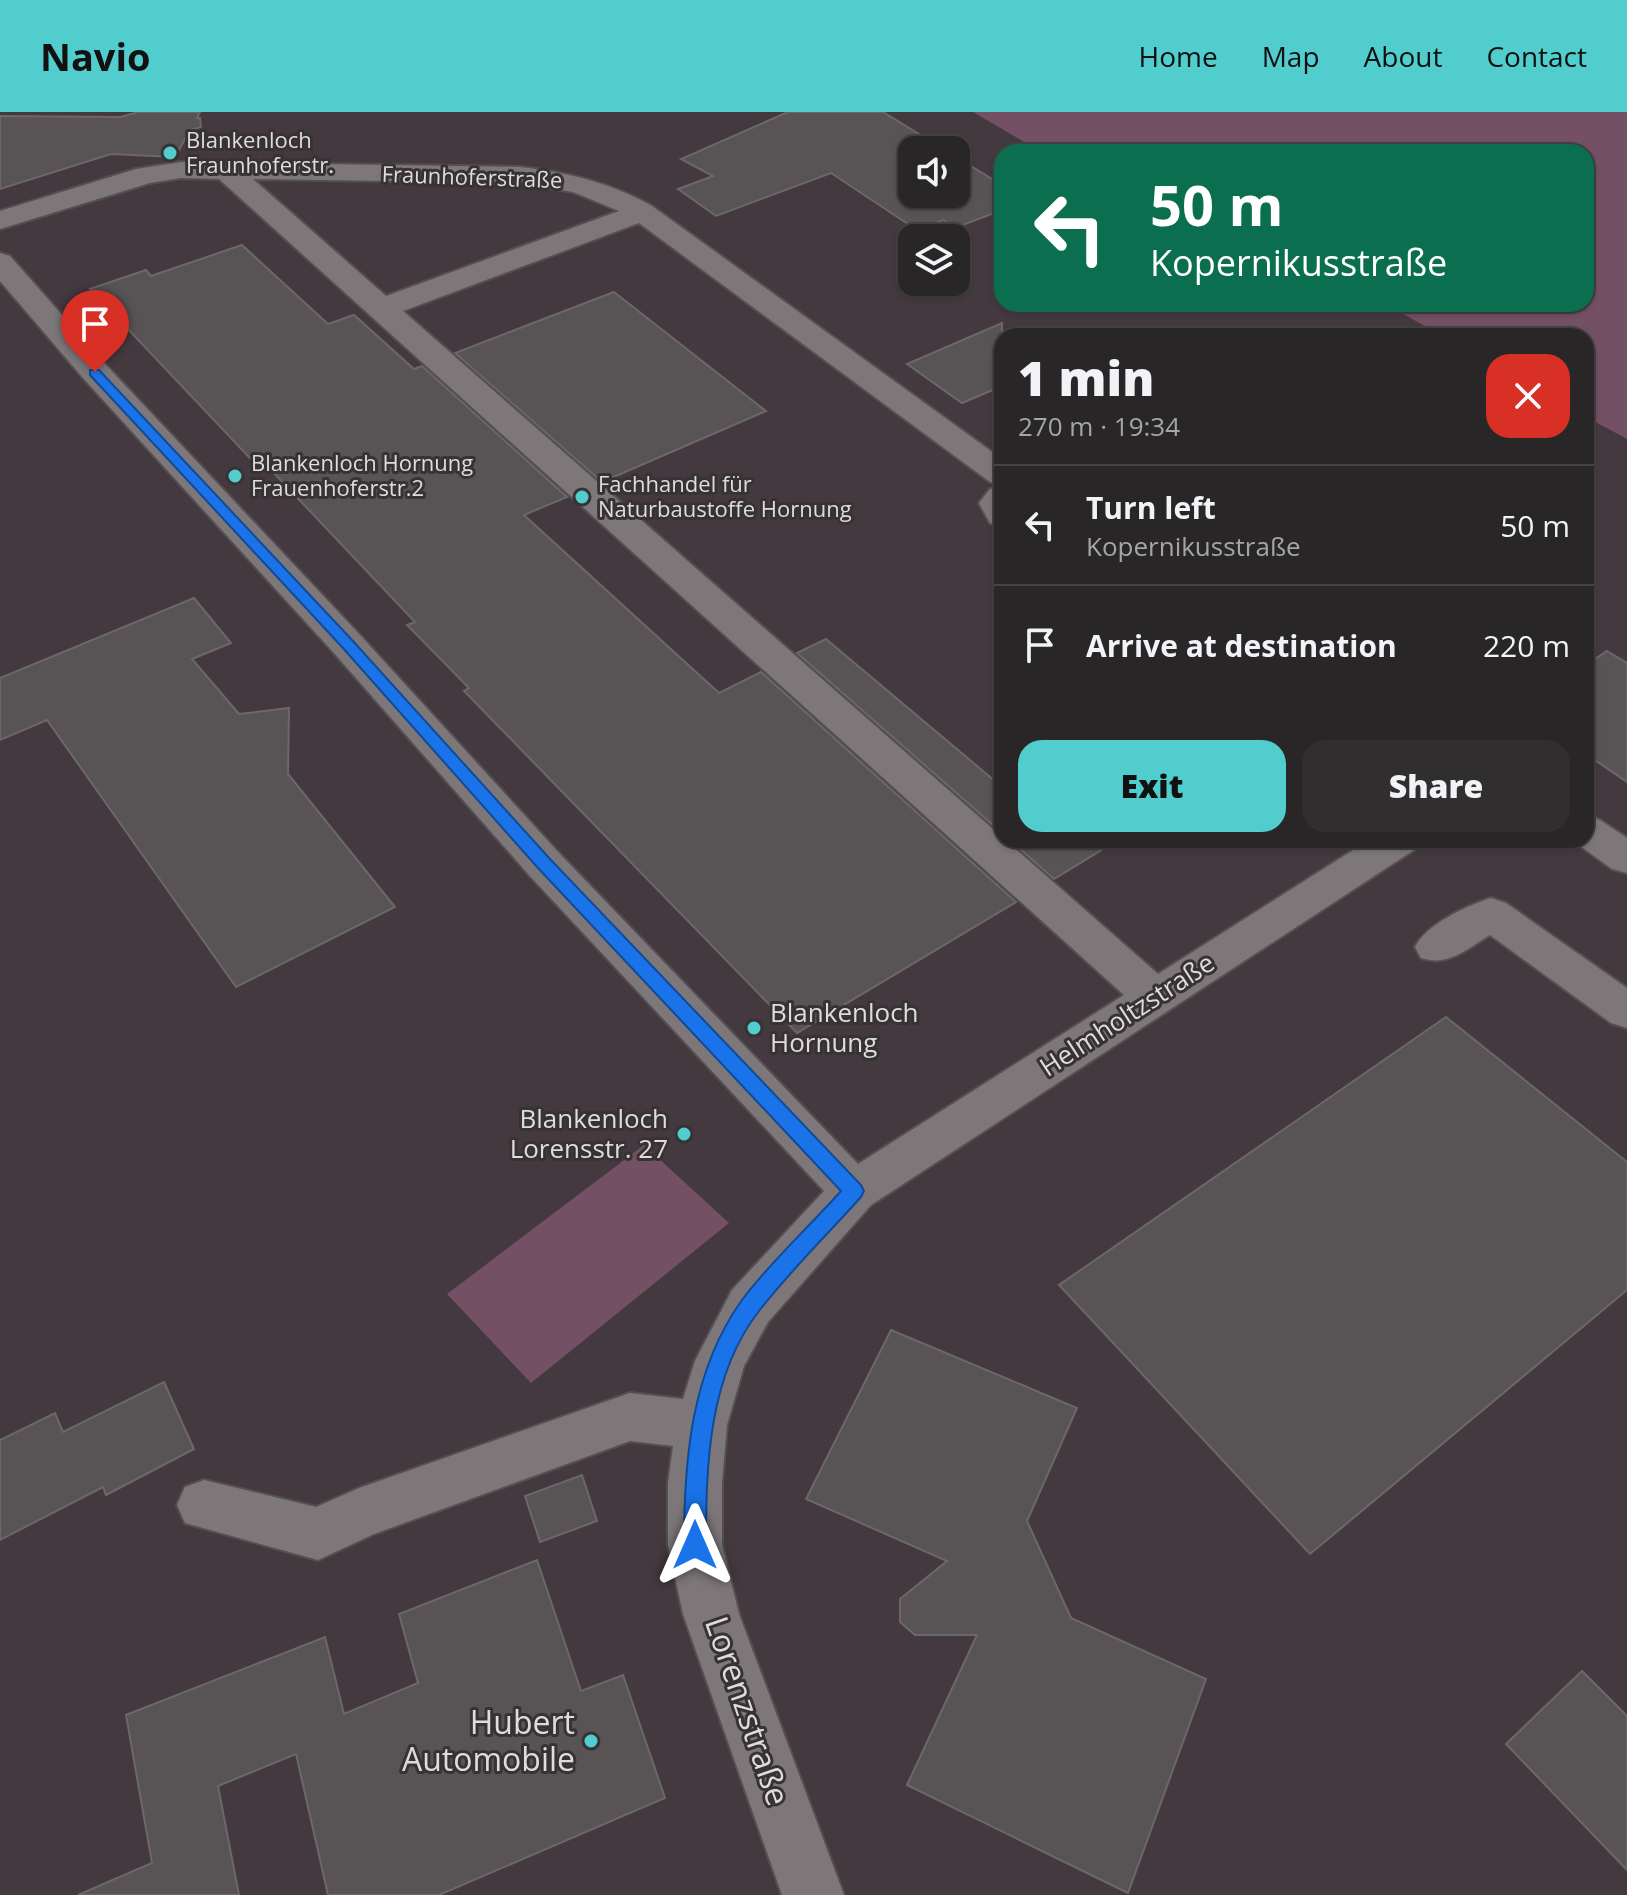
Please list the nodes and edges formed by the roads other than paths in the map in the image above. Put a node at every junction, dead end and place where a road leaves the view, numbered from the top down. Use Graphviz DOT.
graph roads {
  1 [pos="227,171"];
  2 [pos="642,212"];
  3 [pos="0,220"];
  4 [pos="0,262"];
  5 [pos="383,308"];
  6 [pos="994,469"];
  7 [pos="1594,835"];
  8 [pos="1388,848"];
  9 [pos="1627,858"];
  10 [pos="1436,947"];
  11 [pos="1155,997"];
  12 [pos="1627,1011"];
  13 [pos="854,1191"];
  14 [pos="701,1425"];
  15 [pos="204,1505"];
  16 [pos="813,1895"];
  1 -- 2 [label="street, Fraunhoferstraße"];
  1 -- 3 [label="street, Fraunhoferstraße"];
  1 -- 5 [label="street"];
  2 -- 5 [label="street"];
  2 -- 6 [label="street, Fraunhoferstraße"];
  4 -- 13 [label="street"];
  5 -- 11 [label="street"];
  7 -- 9 [label="street"];
  8 -- 11 [label="street, Helmholtzstraße"];
  10 -- 12 [label="street"];
  11 -- 13 [label="street, Helmholtzstraße"];
  13 -- 14 [label="street, Lorenzstraße"];
  14 -- 15 [label="street"];
  14 -- 16 [label="street, Lorenzstraße"];
}
